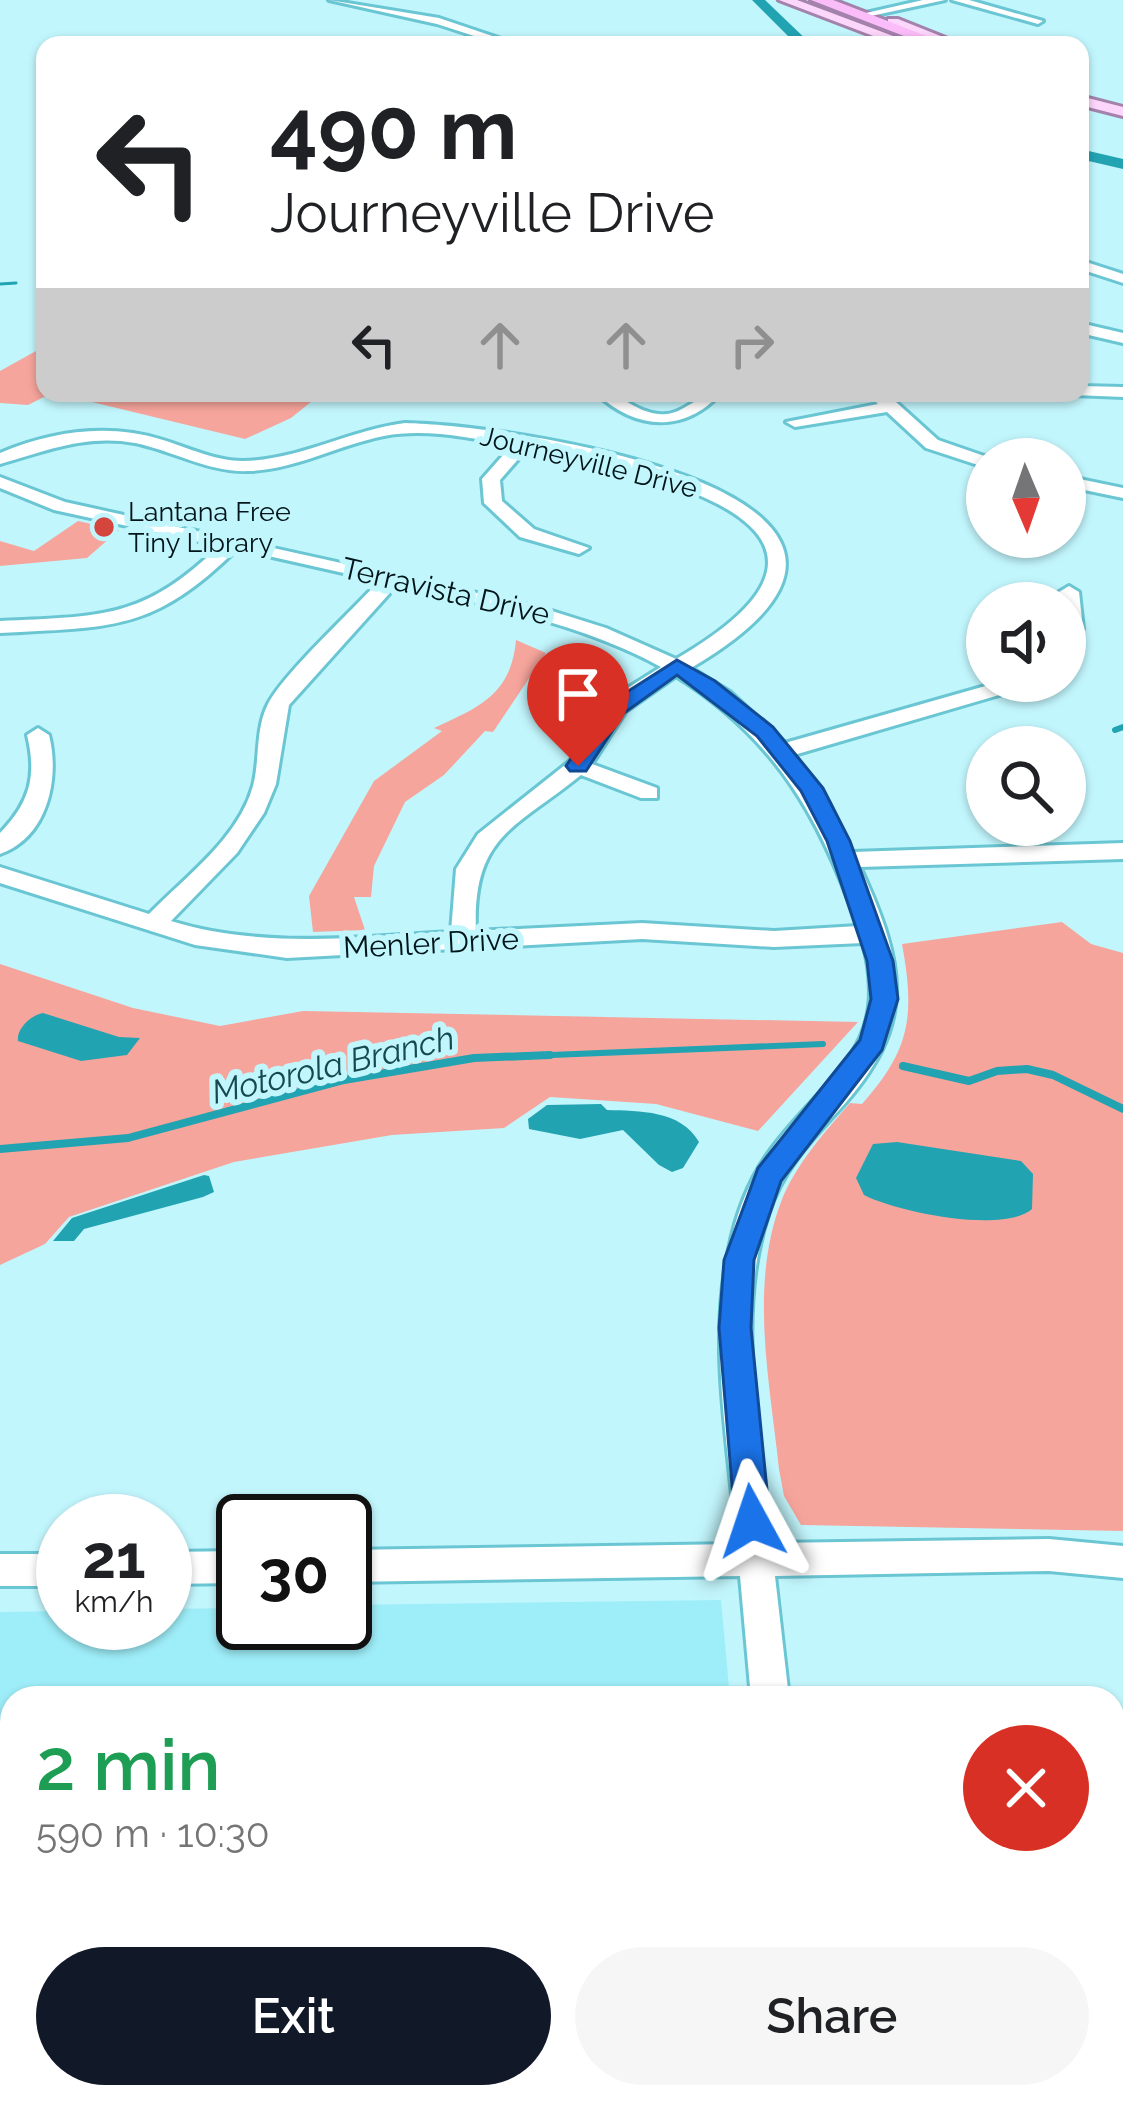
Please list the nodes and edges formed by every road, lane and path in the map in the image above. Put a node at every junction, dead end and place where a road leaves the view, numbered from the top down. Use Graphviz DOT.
graph roads {
  1 [pos="334,0"];
  2 [pos="785,0"];
  3 [pos="801,0"];
  4 [pos="819,0"];
  5 [pos="836,0"];
  6 [pos="940,0"];
  7 [pos="957,0"];
  8 [pos="872,14"];
  9 [pos="1038,21"];
  10 [pos="485,36"];
  11 [pos="887,36"];
  12 [pos="890,36"];
  13 [pos="917,36"];
  14 [pos="932,36"];
  15 [pos="1089,89"];
  16 [pos="1123,99"];
  17 [pos="1089,103"];
  18 [pos="1123,112"];
  19 [pos="1089,267"];
  20 [pos="1123,279"];
  21 [pos="1089,328"];
  22 [pos="1122,330"];
  23 [pos="1089,391"];
  24 [pos="1123,392"];
  25 [pos="625,402"];
  26 [pos="704,402"];
  27 [pos="875,402"];
  28 [pos="885,402"];
  29 [pos="795,422"];
  30 [pos="521,444"];
  31 [pos="966,456"];
  32 [pos="0,459"];
  33 [pos="0,482"];
  34 [pos="1086,485"];
  35 [pos="1123,493"];
  36 [pos="233,543"];
  37 [pos="579,548"];
  38 [pos="393,578"];
  39 [pos="0,627"];
  40 [pos="677,666"];
  41 [pos="966,698"];
  42 [pos="38,735"];
  43 [pos="783,751"];
  44 [pos="578,766"];
  45 [pos="649,793"];
  46 [pos="0,846"];
  47 [pos="1123,851"];
  48 [pos="846,860"];
  49 [pos="0,875"];
  50 [pos="153,925"];
  51 [pos="872,934"];
  52 [pos="464,941"];
  53 [pos="756,1561"];
  54 [pos="1123,1562"];
  55 [pos="372,1566"];
  56 [pos="0,1570"];
  57 [pos="36,1570"];
  58 [pos="769,1686"];
  1 -- 10 [label="street"];
  2 -- 11 [label="main road"];
  3 -- 12 [label="highway"];
  4 -- 13 [label="highway"];
  5 -- 8 [label="main road"];
  6 -- 8 [label="street"];
  7 -- 9 [label="street"];
  8 -- 14 [label="main road"];
  15 -- 16 [label="main road"];
  17 -- 18 [label="main road"];
  19 -- 20 [label="street"];
  21 -- 22 [label="street"];
  23 -- 24 [label="street"];
  25 -- 26 [label="street"];
  27 -- 29 [label="street"];
  28 -- 31 [label="street"];
  30 -- 32 [label="street, Journeyville Drive"];
  30 -- 37 [label="street"];
  30 -- 40 [label="street, Journeyville Drive"];
  33 -- 36 [label="street, Terravista Drive"];
  34 -- 35 [label="street"];
  36 -- 38 [label="street, Terravista Drive"];
  36 -- 39 [label="street"];
  38 -- 40 [label="street, Terravista Drive"];
  38 -- 50 [label="street"];
  40 -- 43 [label="street, Terravista Drive"];
  40 -- 44 [label="street, Journeyville Drive"];
  41 -- 43 [label="street"];
  42 -- 46 [label="street"];
  43 -- 48 [label="street, Terravista Drive"];
  44 -- 45 [label="street"];
  44 -- 52 [label="street, Journeyville Drive"];
  47 -- 48 [label="street"];
  48 -- 51 [label="street, Terravista Drive"];
  49 -- 50 [label="street, Menler Drive"];
  50 -- 52 [label="street, Menler Drive"];
  51 -- 52 [label="street, Menler Drive"];
  51 -- 53 [label="street, Terravista Drive"];
  53 -- 54 [label="street"];
  53 -- 55 [label="street"];
  53 -- 58 [label="street, Terravista Drive"];
  56 -- 57 [label="street"];
}
